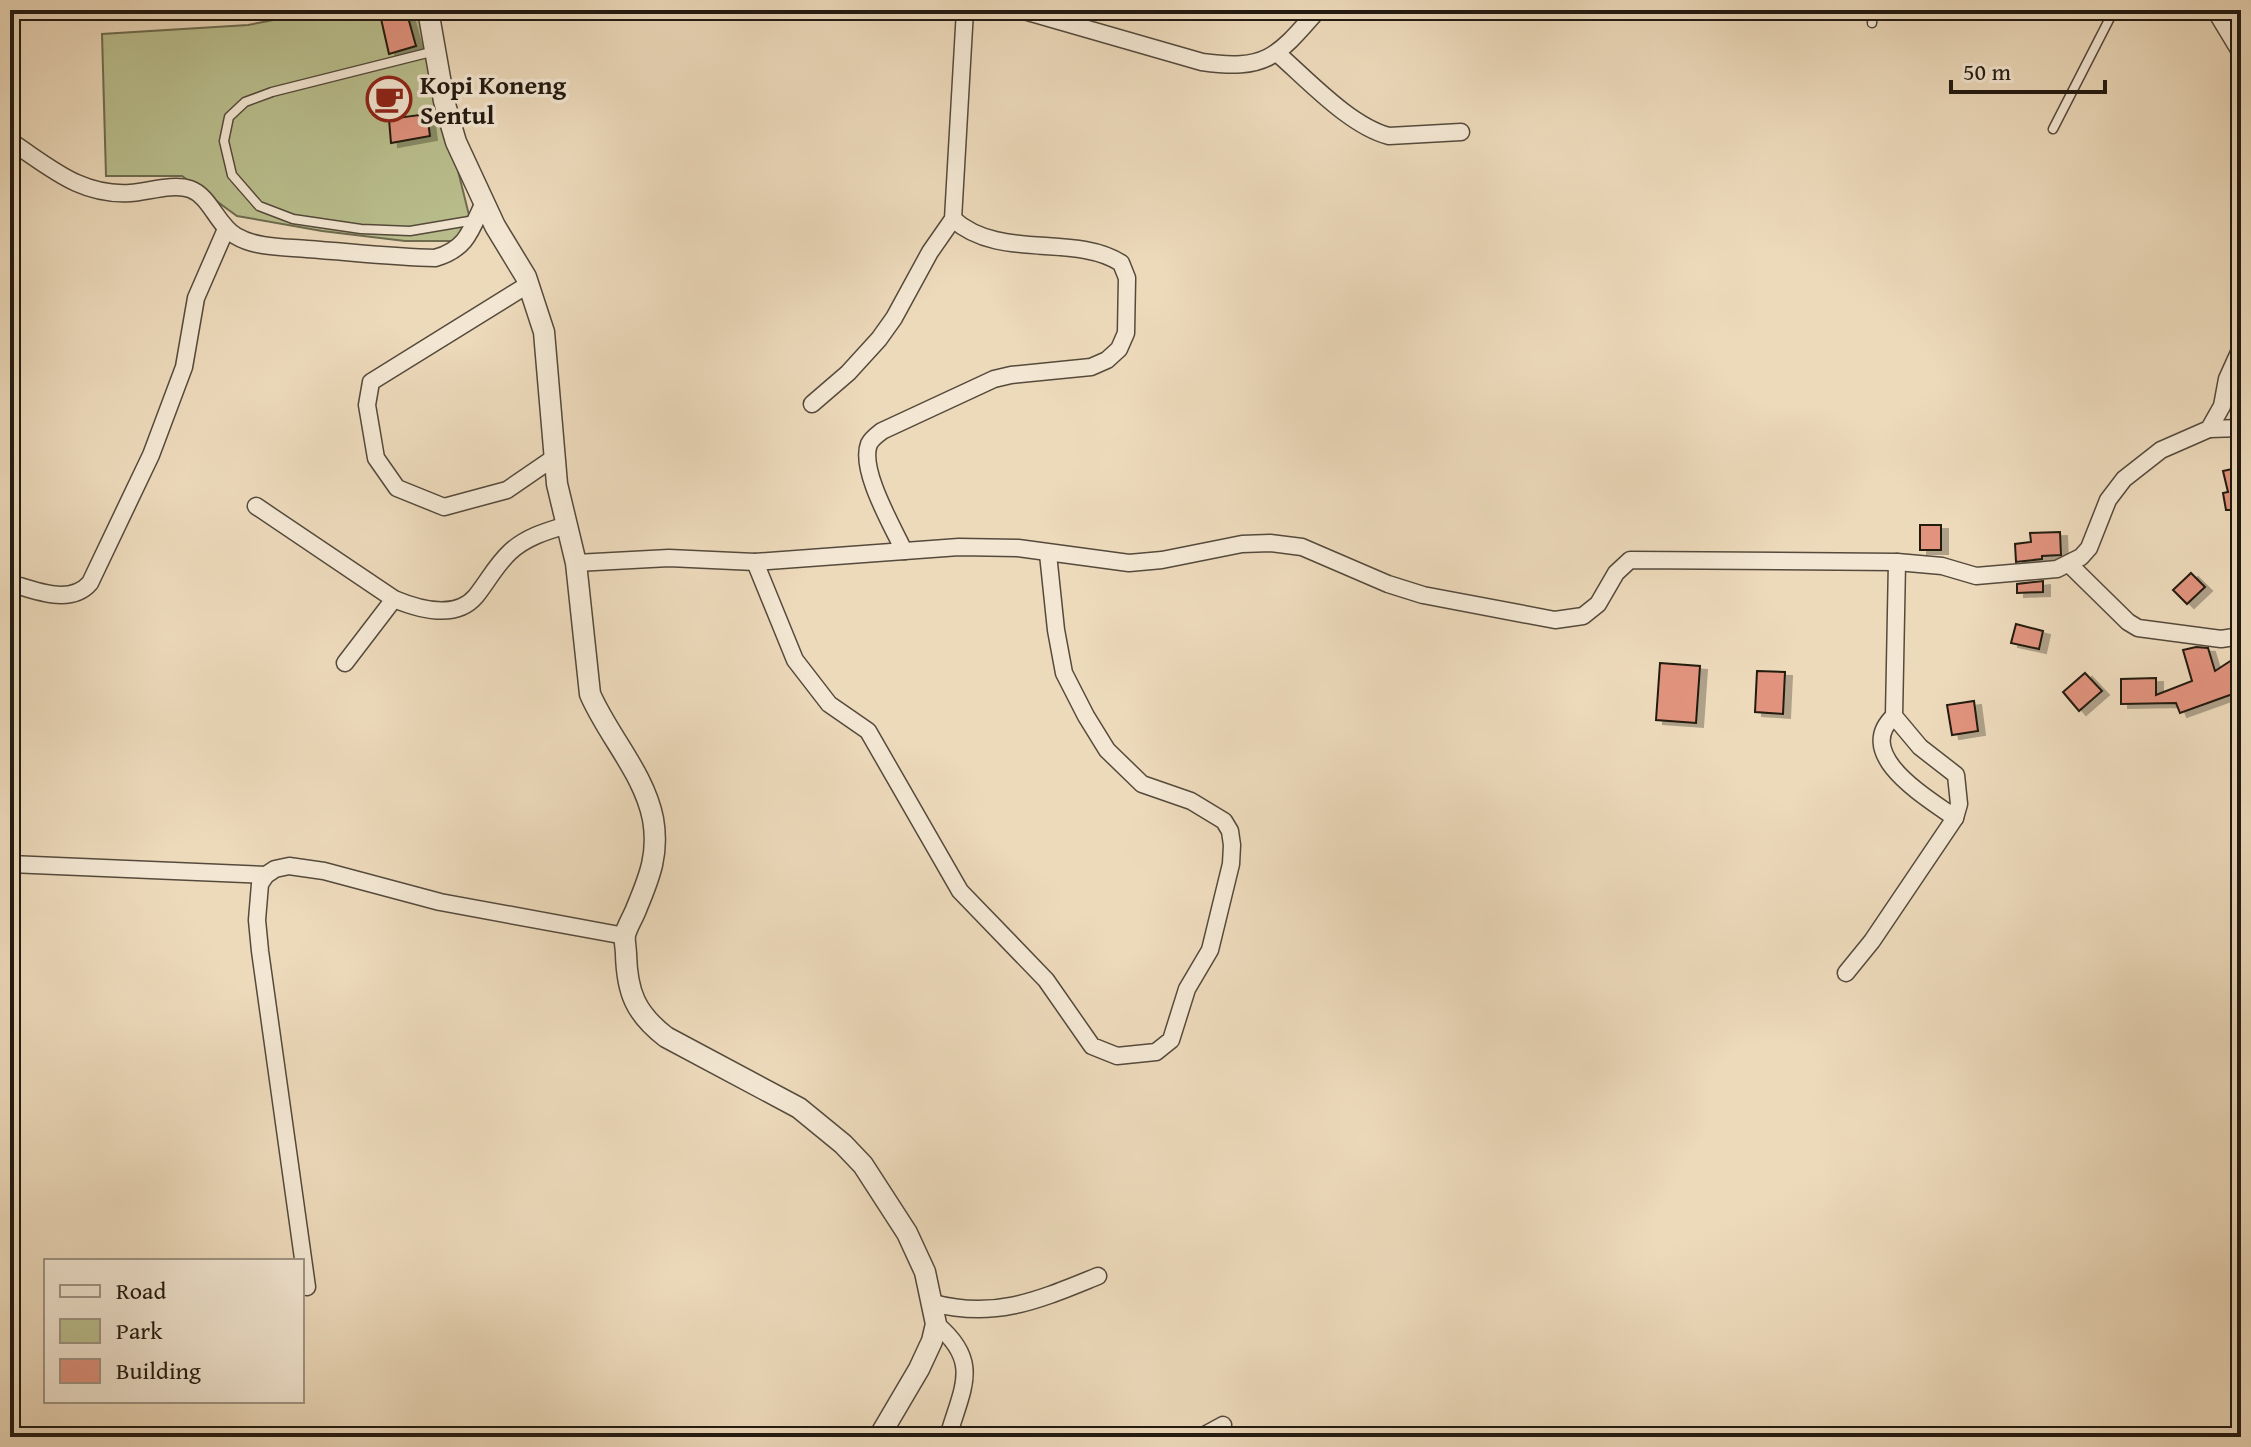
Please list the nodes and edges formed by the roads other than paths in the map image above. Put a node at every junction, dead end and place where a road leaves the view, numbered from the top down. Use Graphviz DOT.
graph roads {
  1 [pos="428,10"];
  2 [pos="965,10"];
  3 [pos="1021,10"];
  4 [pos="1318,10"];
  5 [pos="1873,10"];
  6 [pos="2114,10"];
  7 [pos="2215,10"];
  8 [pos="1872,23"];
  9 [pos="435,51"];
  10 [pos="2241,53"];
  11 [pos="1278,54"];
  12 [pos="2053,129"];
  13 [pos="1461,132"];
  14 [pos="10,141"];
  15 [pos="480,211"];
  16 [pos="953,219"];
  17 [pos="226,229"];
  18 [pos="529,284"];
  19 [pos="2241,348"];
  20 [pos="812,404"];
  21 [pos="2241,428"];
  22 [pos="2209,429"];
  23 [pos="555,457"];
  24 [pos="256,506"];
  25 [pos="567,525"];
  26 [pos="904,551"];
  27 [pos="1048,554"];
  28 [pos="755,562"];
  29 [pos="1897,562"];
  30 [pos="576,563"];
  31 [pos="2069,564"];
  32 [pos="10,583"];
  33 [pos="394,599"];
  34 [pos="2241,636"];
  35 [pos="345,663"];
  36 [pos="1894,716"];
  37 [pos="1955,818"];
  38 [pos="10,864"];
  39 [pos="266,875"];
  40 [pos="625,936"];
  41 [pos="1846,973"];
  42 [pos="303,1259"];
  43 [pos="304,1266"];
  44 [pos="1098,1276"];
  45 [pos="307,1287"];
  46 [pos="934,1313"];
  47 [pos="1223,1425"];
  48 [pos="879,1437"];
  49 [pos="948,1437"];
  50 [pos="1201,1437"];
  1 -- 9 [label="street"];
  2 -- 16 [label="street"];
  3 -- 11 [label="street"];
  4 -- 11 [label="street"];
  5 -- 8 [label="lane"];
  6 -- 12 [label="lane"];
  7 -- 10 [label="street"];
  9 -- 15 [label="street"];
  9 -- 15 [label="lane"];
  11 -- 13 [label="street"];
  14 -- 17 [label="street"];
  15 -- 17 [label="street"];
  15 -- 18 [label="street"];
  16 -- 20 [label="street"];
  16 -- 26 [label="street"];
  17 -- 32 [label="street"];
  18 -- 23 [label="street"];
  18 -- 23 [label="street"];
  19 -- 22 [label="street"];
  21 -- 22 [label="street"];
  22 -- 31 [label="street"];
  23 -- 25 [label="street"];
  24 -- 33 [label="street"];
  25 -- 30 [label="street"];
  25 -- 33 [label="street"];
  26 -- 27 [label="street"];
  26 -- 28 [label="street"];
  27 -- 28 [label="street"];
  27 -- 29 [label="street"];
  28 -- 30 [label="street"];
  29 -- 31 [label="street"];
  29 -- 36 [label="street"];
  30 -- 40 [label="street"];
  31 -- 34 [label="street"];
  33 -- 35 [label="street"];
  36 -- 37 [label="street"];
  36 -- 37 [label="street"];
  37 -- 41 [label="street"];
  38 -- 39 [label="street"];
  39 -- 40 [label="street"];
  39 -- 42 [label="street"];
  40 -- 46 [label="street"];
  43 -- 45 [label="street"];
  44 -- 46 [label="street"];
  46 -- 48 [label="street"];
  46 -- 49 [label="street"];
  47 -- 50 [label="street"];
}
